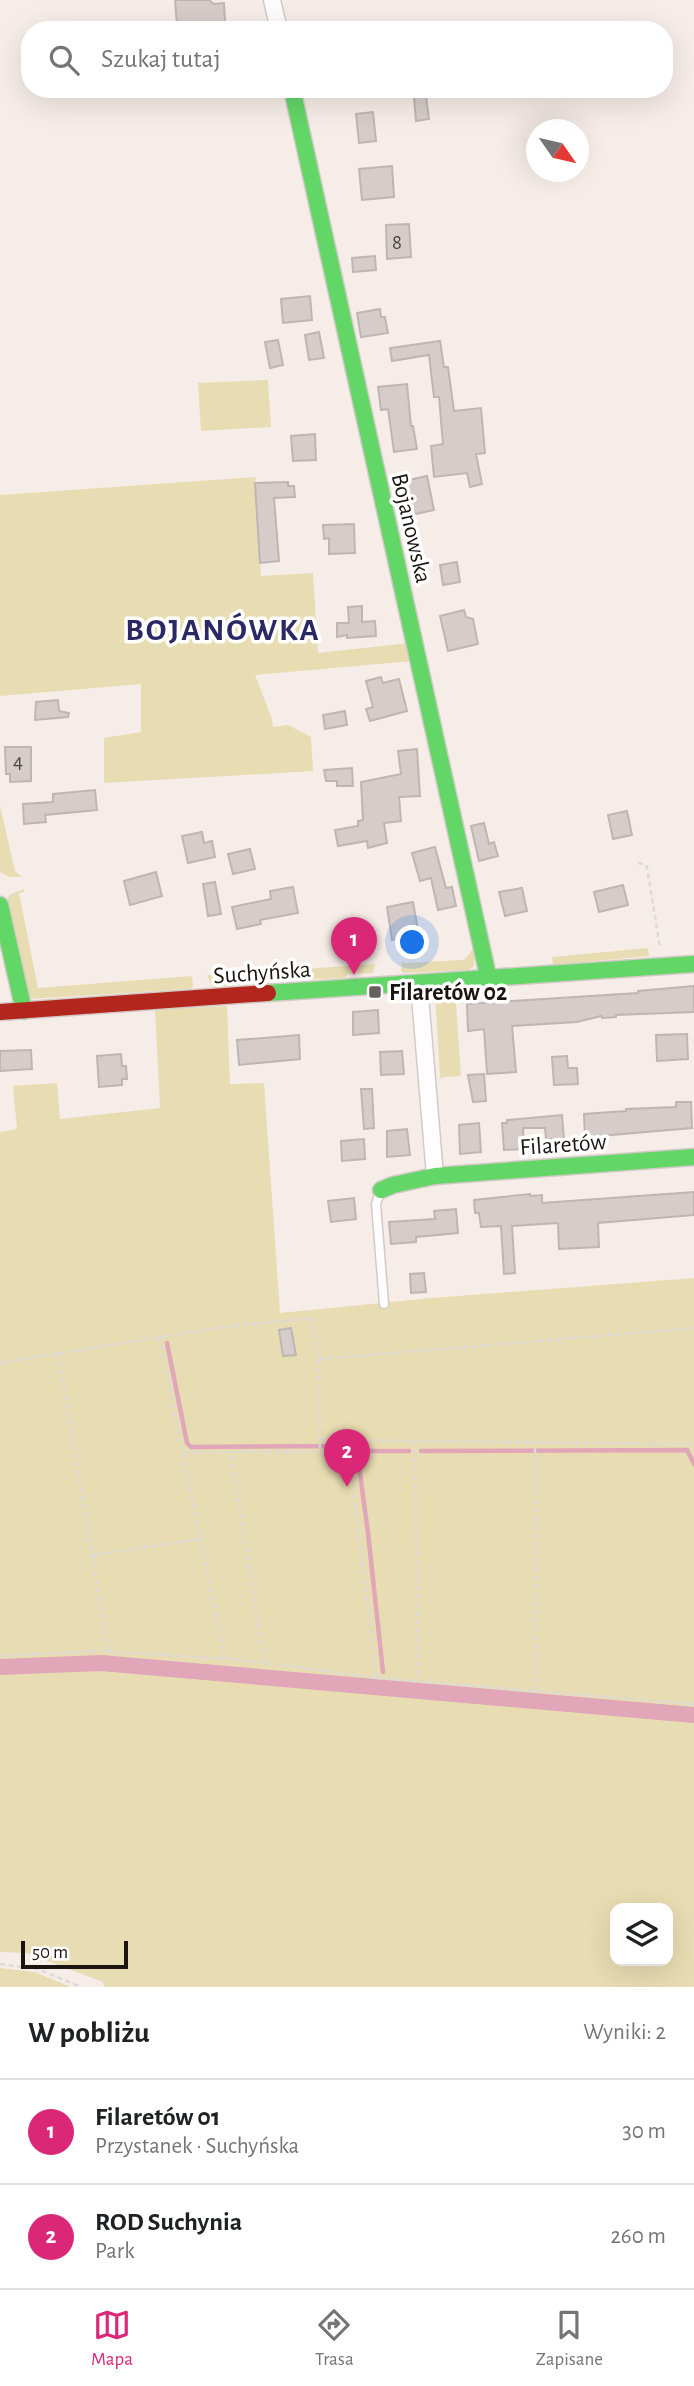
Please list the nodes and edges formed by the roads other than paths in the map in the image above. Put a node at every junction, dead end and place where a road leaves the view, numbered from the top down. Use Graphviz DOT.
graph roads {
  1 [pos="272,0"];
  2 [pos="277,21"];
  3 [pos="294,98"];
  4 [pos="0,905"];
  5 [pos="694,964"];
  6 [pos="488,976"];
  7 [pos="419,984"];
  8 [pos="24,1011"];
  9 [pos="0,1012"];
  10 [pos="694,1157"];
  11 [pos="435,1176"];
  12 [pos="381,1190"];
  13 [pos="384,1304"];
  1 -- 2 [label="street"];
  3 -- 6 [label="street, Bojanowska"];
  4 -- 8 [label="street"];
  5 -- 6 [label="street, Suchyńska"];
  6 -- 7 [label="street, Suchyńska"];
  7 -- 8 [label="street, Suchyńska"];
  7 -- 11 [label="street"];
  8 -- 9 [label="street, Suchyńska"];
  10 -- 11 [label="street, Filaretów"];
  11 -- 12 [label="street, Filaretów"];
  12 -- 13 [label="lane"];
}
